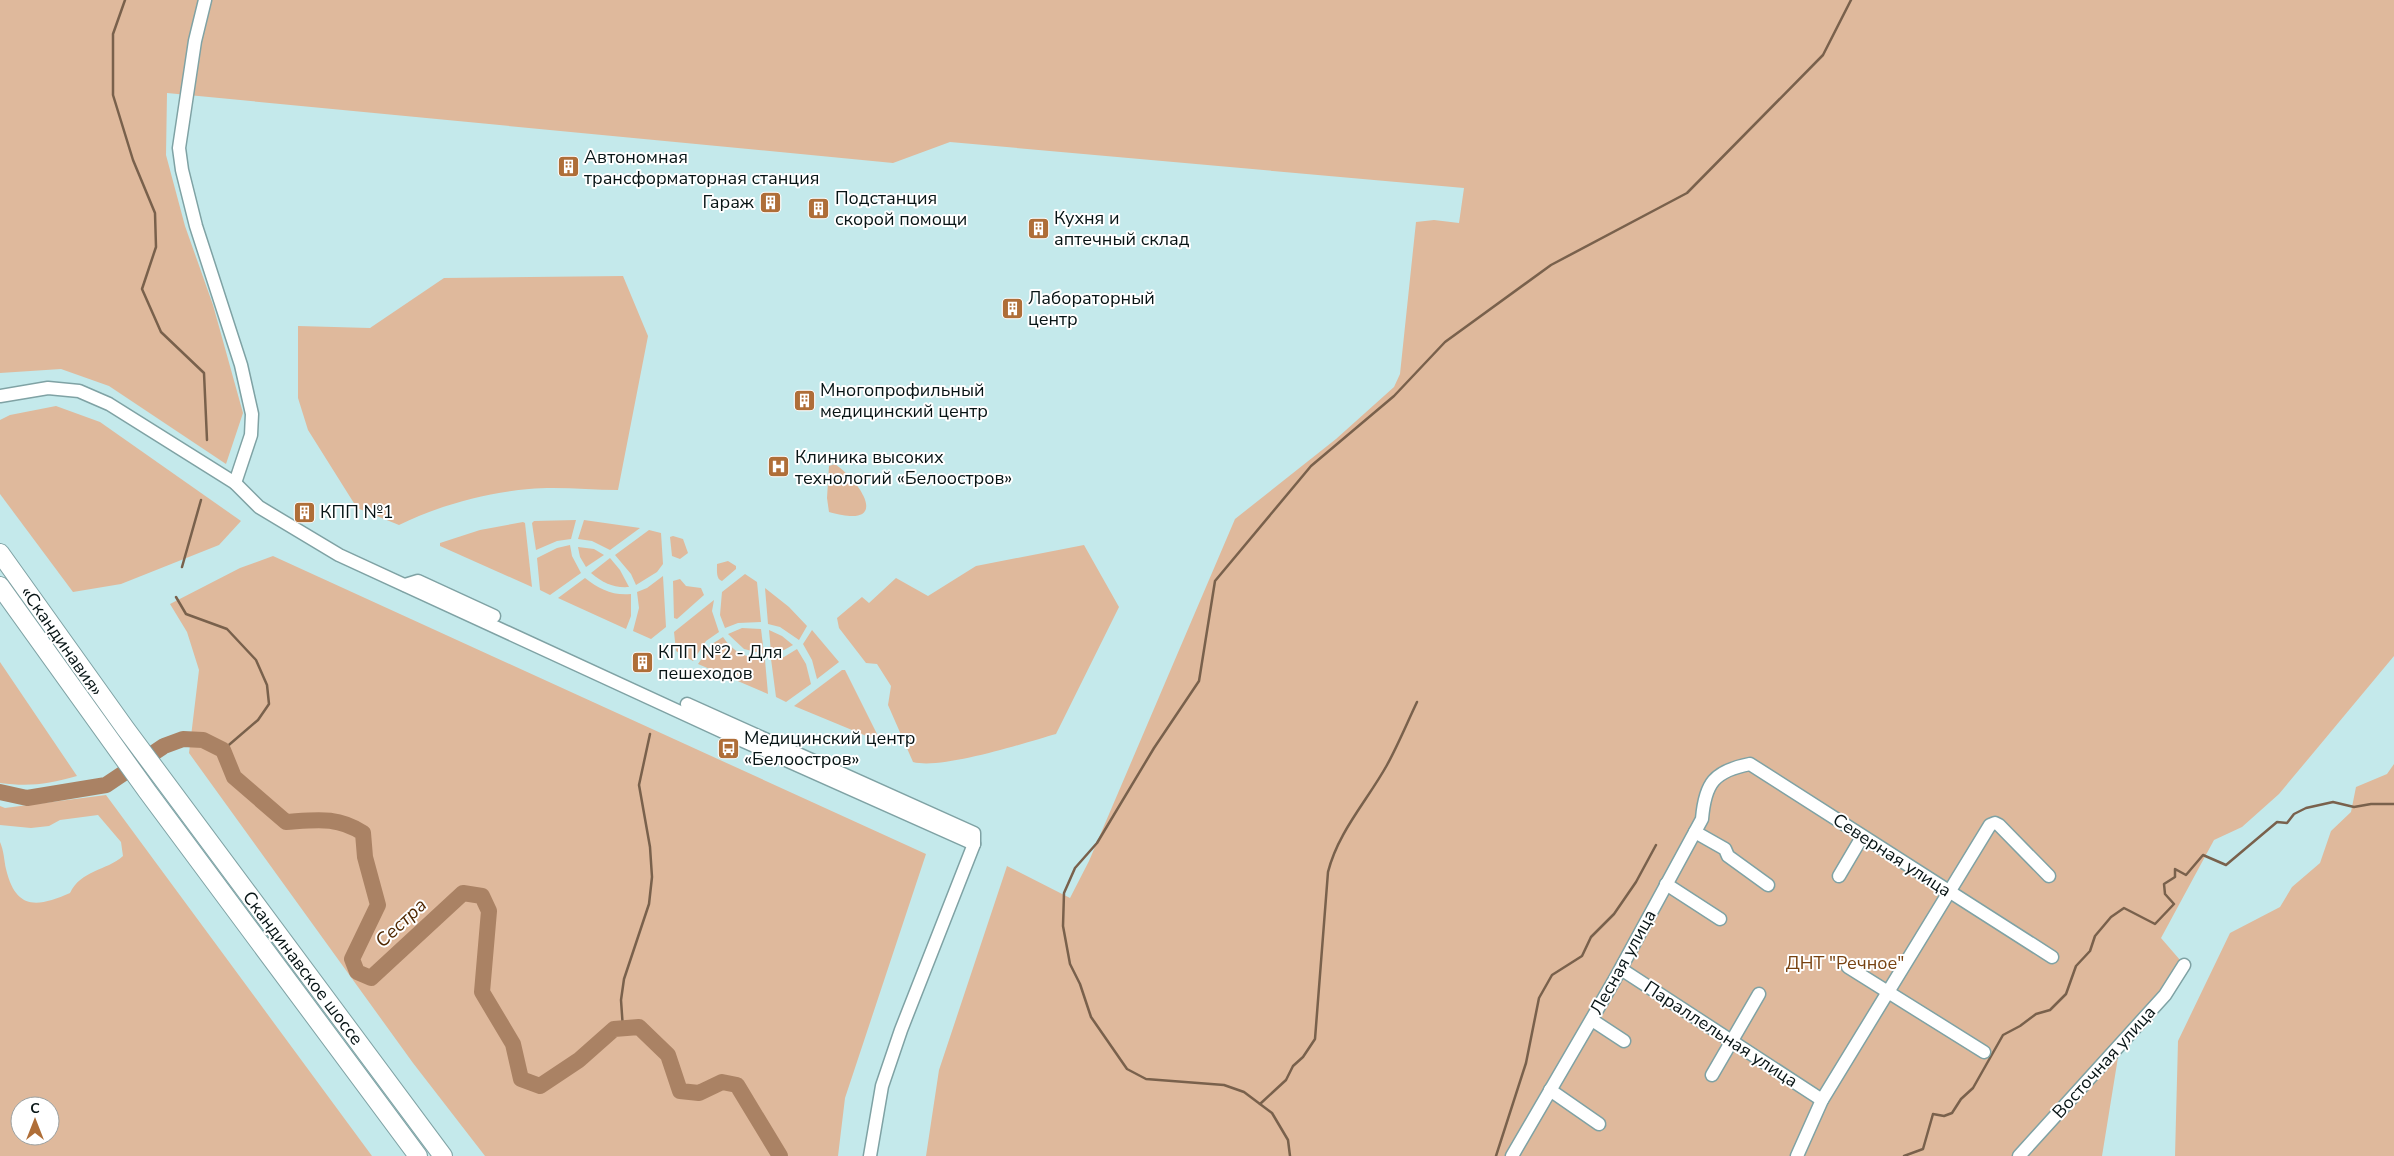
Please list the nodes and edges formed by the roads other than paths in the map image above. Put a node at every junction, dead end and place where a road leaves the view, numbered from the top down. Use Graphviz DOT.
graph roads {
  1 [pos="204,0"];
  2 [pos="0,396"];
  3 [pos="235,483"];
  4 [pos="0,553"];
  5 [pos="0,586"];
  6 [pos="1728,768"];
  7 [pos="162,780"];
  8 [pos="147,791"];
  9 [pos="1695,832"];
  10 [pos="1862,836"];
  11 [pos="1839,876"];
  12 [pos="2049,876"];
  13 [pos="1666,884"];
  14 [pos="1768,886"];
  15 [pos="1948,892"];
  16 [pos="1720,920"];
  17 [pos="2052,957"];
  18 [pos="2184,965"];
  19 [pos="1848,967"];
  20 [pos="1621,969"];
  21 [pos="1887,992"];
  22 [pos="1759,994"];
  23 [pos="1592,1020"];
  24 [pos="1731,1040"];
  25 [pos="1624,1041"];
  26 [pos="1984,1052"];
  27 [pos="1712,1075"];
  28 [pos="1550,1090"];
  29 [pos="1822,1100"];
  30 [pos="1599,1124"];
  31 [pos="418,1156"];
  32 [pos="443,1156"];
  33 [pos="870,1156"];
  34 [pos="1512,1156"];
  35 [pos="1797,1156"];
  36 [pos="2020,1156"];
  1 -- 3 [label="street"];
  2 -- 3 [label="street"];
  3 -- 33 [label="street"];
  4 -- 7 [label="highway, «Скандинавия»"];
  5 -- 8 [label="highway, «Скандинавия»"];
  6 -- 9 [label="street, Лесная улица"];
  6 -- 10 [label="street, Северная улица"];
  7 -- 32 [label="highway, Скандинавское шоссе"];
  8 -- 31 [label="highway, Скандинавское шоссе"];
  9 -- 13 [label="street, Лесная улица"];
  9 -- 14 [label="street"];
  10 -- 11 [label="street"];
  10 -- 15 [label="street, Северная улица"];
  12 -- 15 [label="street"];
  13 -- 16 [label="street"];
  13 -- 20 [label="street, Лесная улица"];
  15 -- 17 [label="street, Северная улица"];
  15 -- 21 [label="street"];
  18 -- 36 [label="street, Восточная улица"];
  19 -- 21 [label="street"];
  20 -- 23 [label="street, Лесная улица"];
  20 -- 24 [label="street, Параллельная улица"];
  21 -- 26 [label="street"];
  21 -- 29 [label="street"];
  22 -- 24 [label="street"];
  23 -- 25 [label="street"];
  23 -- 28 [label="street, Лесная улица"];
  24 -- 27 [label="street"];
  24 -- 29 [label="street, Параллельная улица"];
  28 -- 30 [label="street"];
  28 -- 34 [label="street, Лесная улица"];
  29 -- 35 [label="street"];
}
